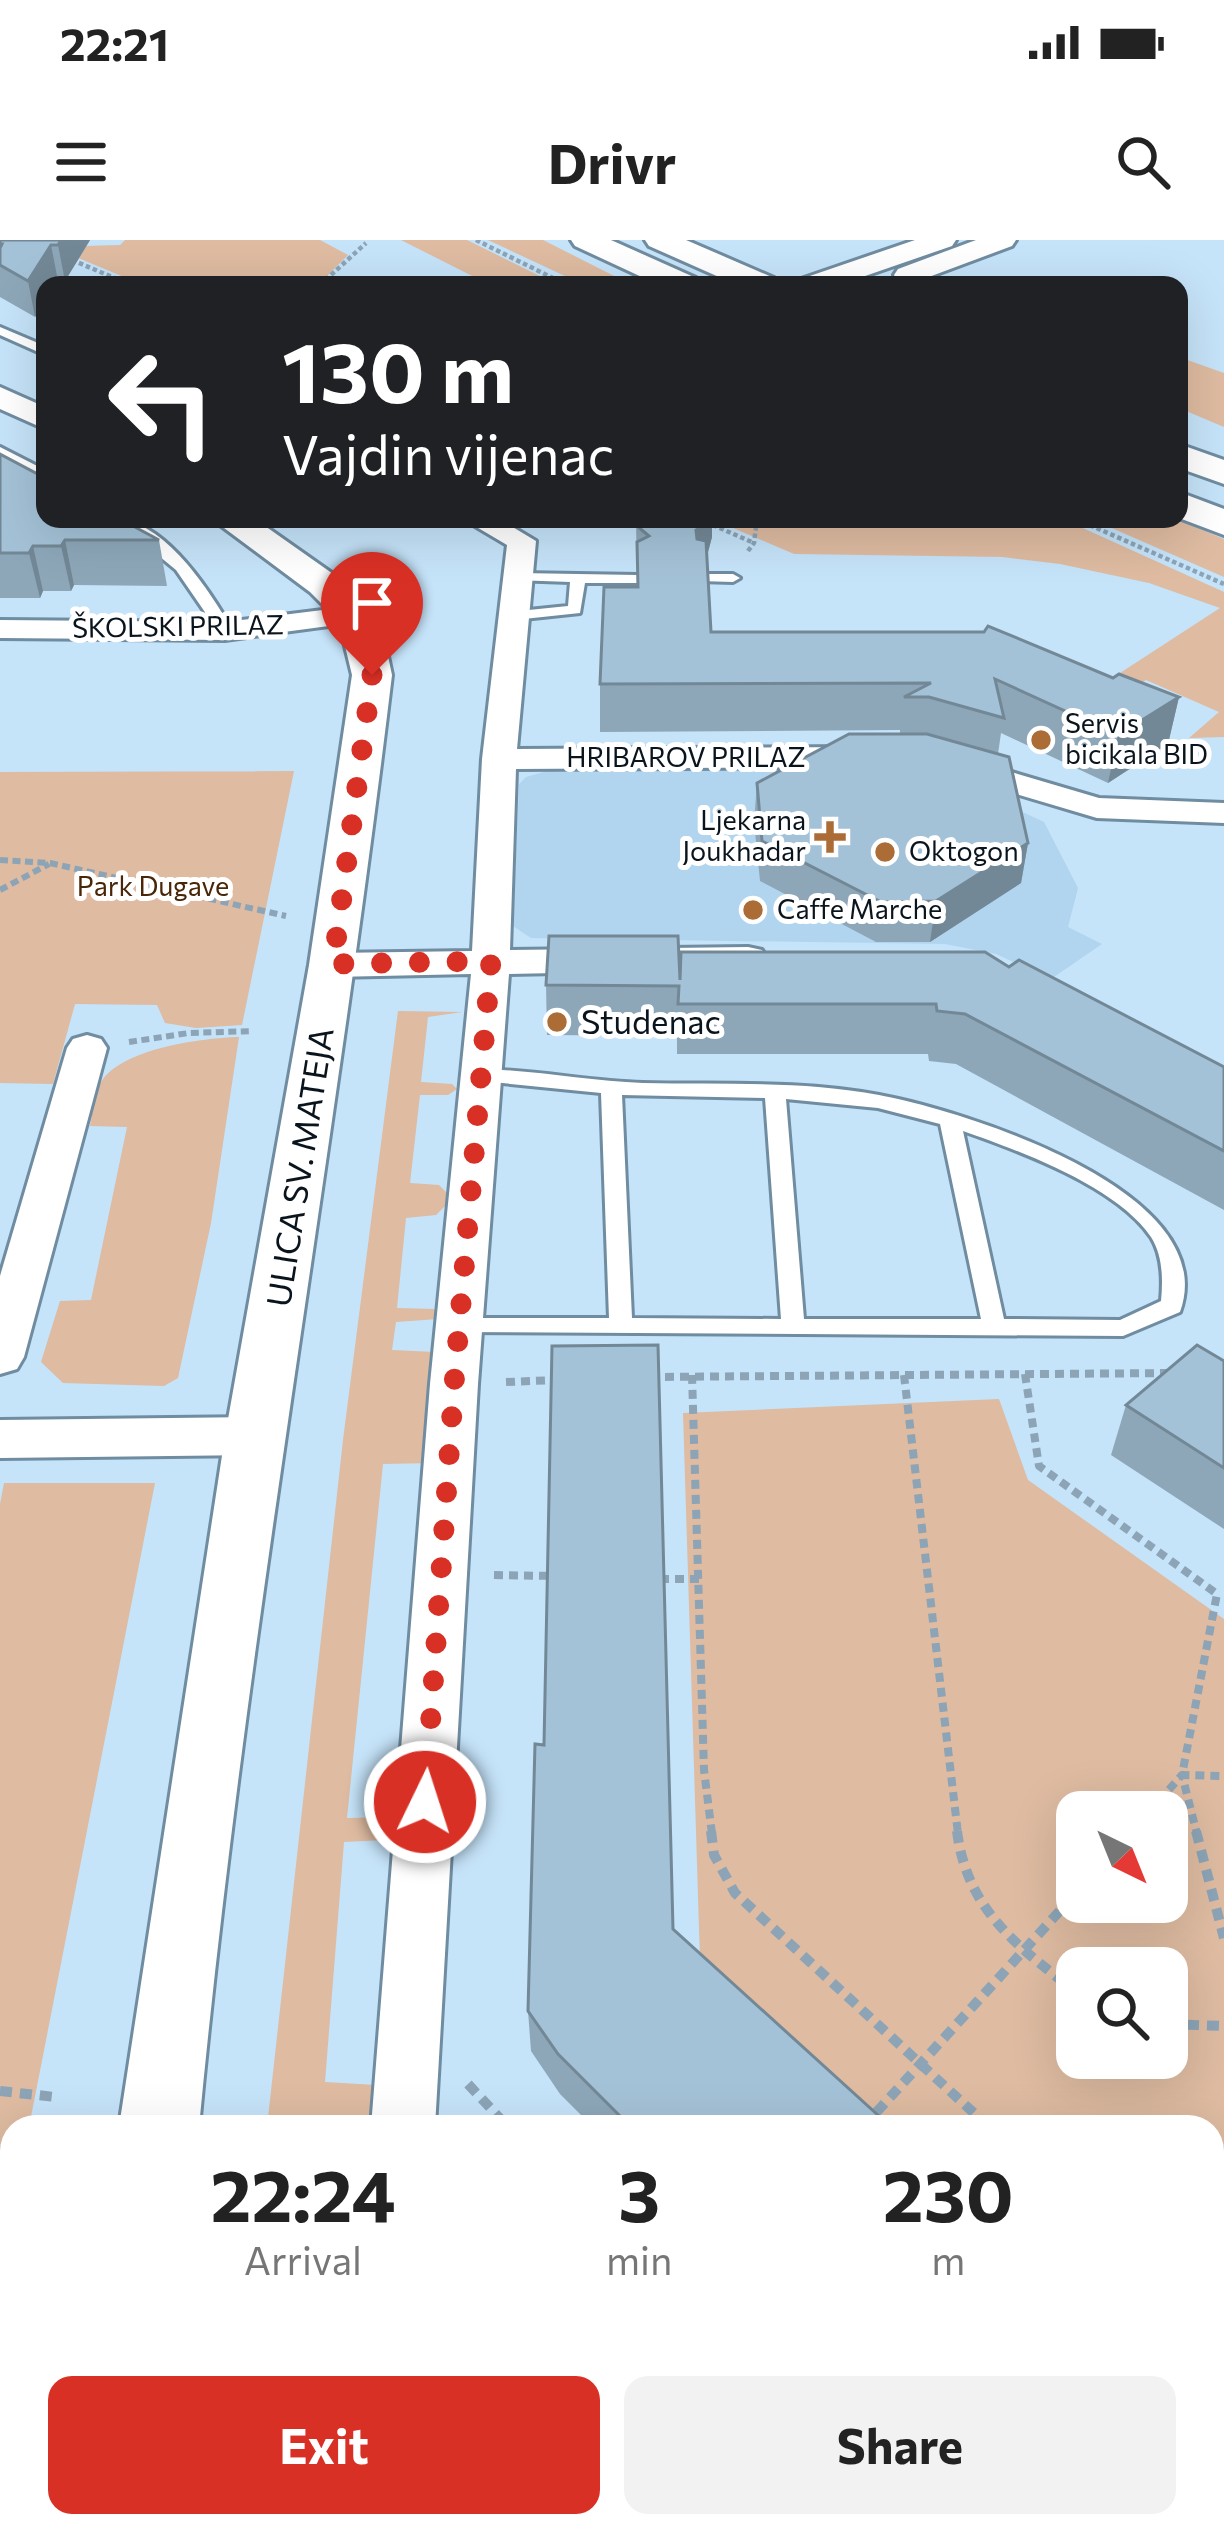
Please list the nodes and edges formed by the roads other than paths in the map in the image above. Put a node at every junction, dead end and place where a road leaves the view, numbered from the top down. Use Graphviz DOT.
graph roads {
  1 [pos="586,240"];
  2 [pos="660,240"];
  3 [pos="942,240"];
  4 [pos="1002,240"];
  5 [pos="665,276"];
  6 [pos="742,276"];
  7 [pos="837,276"];
  8 [pos="904,276"];
  9 [pos="0,331"];
  10 [pos="36,347"];
  11 [pos="0,372"];
  12 [pos="36,388"];
  13 [pos="0,397"];
  14 [pos="36,415"];
  15 [pos="0,451"];
  16 [pos="1188,459"];
  17 [pos="36,471"];
  18 [pos="1224,473"];
  19 [pos="1188,508"];
  20 [pos="1224,523"];
  21 [pos="134,528"];
  22 [pos="243,528"];
  23 [pos="305,528"];
  24 [pos="495,528"];
  25 [pos="578,578"];
  26 [pos="704,578"];
  27 [pos="733,578"];
  28 [pos="637,579"];
  29 [pos="516,596"];
  30 [pos="355,615"];
  31 [pos="0,628"];
  32 [pos="225,631"];
  33 [pos="499,759"];
  34 [pos="1224,813"];
  35 [pos="790,958"];
  36 [pos="491,961"];
  37 [pos="333,964"];
  38 [pos="88,1048"];
  39 [pos="478,1076"];
  40 [pos="611,1088"];
  41 [pos="775,1092"];
  42 [pos="950,1120"];
  43 [pos="621,1324"];
  44 [pos="793,1325"];
  45 [pos="459,1327"];
  46 [pos="994,1327"];
  47 [pos="0,1357"];
  48 [pos="256,1436"];
  49 [pos="0,1439"];
  50 [pos="161,2115"];
  51 [pos="404,2115"];
  1 -- 5 [label="main road"];
  2 -- 6 [label="main road"];
  3 -- 7 [label="street"];
  4 -- 8 [label="street"];
  9 -- 10 [label="lane"];
  11 -- 12 [label="street"];
  13 -- 14 [label="street"];
  15 -- 17 [label="lane"];
  16 -- 18 [label="main road"];
  19 -- 20 [label="main road"];
  21 -- 32 [label="lane"];
  22 -- 30 [label="street"];
  23 -- 30 [label="street, ULICA SV. MATEJA"];
  24 -- 29 [label="street"];
  25 -- 28 [label="lane"];
  25 -- 29 [label="lane"];
  25 -- 29 [label="lane"];
  26 -- 27 [label="lane"];
  29 -- 33 [label="street"];
  30 -- 32 [label="street, ŠKOLSKI PRILAZ"];
  30 -- 37 [label="street, ULICA SV. MATEJA"];
  31 -- 32 [label="street, ŠKOLSKI PRILAZ"];
  33 -- 34 [label="street, HRIBAROV PRILAZ"];
  33 -- 36 [label="street"];
  35 -- 36 [label="street"];
  36 -- 37 [label="street"];
  36 -- 39 [label="street"];
  37 -- 48 [label="street, ULICA SV. MATEJA"];
  38 -- 47 [label="street"];
  39 -- 40 [label="lane"];
  39 -- 45 [label="street"];
  40 -- 41 [label="lane"];
  40 -- 43 [label="lane"];
  41 -- 42 [label="lane"];
  41 -- 44 [label="lane"];
  42 -- 46 [label="lane"];
  42 -- 46 [label="lane"];
  43 -- 44 [label="lane"];
  43 -- 45 [label="lane"];
  44 -- 46 [label="lane"];
  45 -- 51 [label="street"];
  48 -- 49 [label="street"];
  48 -- 50 [label="street, ULICA SV. MATEJA"];
}
